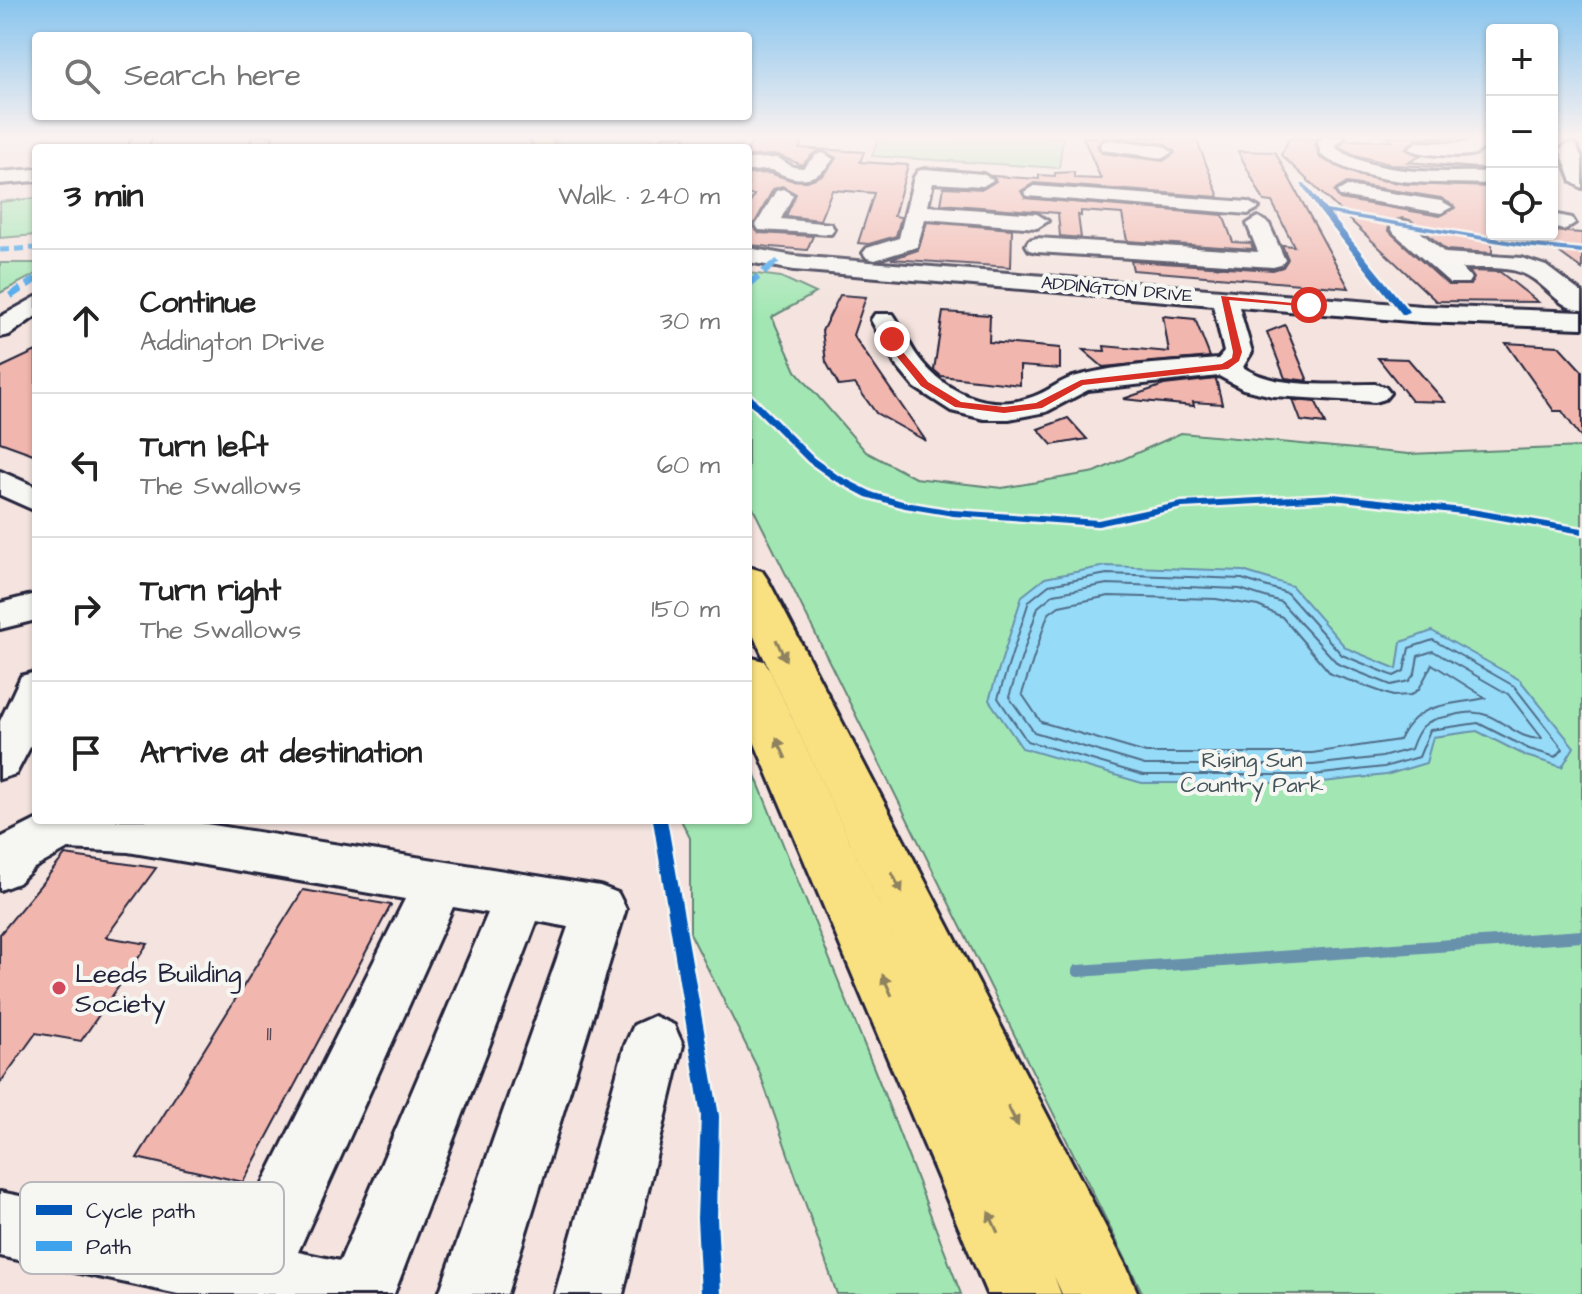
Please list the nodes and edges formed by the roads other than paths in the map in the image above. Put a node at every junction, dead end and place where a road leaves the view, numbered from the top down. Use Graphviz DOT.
graph roads {
  1 [pos="919,197"];
  2 [pos="1035,197"];
  3 [pos="1132,197"];
  4 [pos="1374,197"];
  5 [pos="1392,197"];
  6 [pos="1397,202"];
  7 [pos="1441,207"];
  8 [pos="752,209"];
  9 [pos="916,212"];
  10 [pos="1037,221"];
  11 [pos="823,229"];
  12 [pos="1413,232"];
  13 [pos="910,239"];
  14 [pos="935,239"];
  15 [pos="1037,245"];
  16 [pos="875,253"];
  17 [pos="752,256"];
  18 [pos="1273,260"];
  19 [pos="1439,260"];
  20 [pos="1038,282"];
  21 [pos="1298,285"];
  22 [pos="1224,298"];
  23 [pos="32,309"];
  24 [pos="1580,311"];
  25 [pos="1506,318"];
  26 [pos="0,329"];
  27 [pos="898,332"];
  28 [pos="1225,367"];
  29 [pos="1375,393"];
  30 [pos="0,481"];
  31 [pos="32,499"];
  32 [pos="752,588"];
  33 [pos="32,608"];
  34 [pos="0,616"];
  35 [pos="752,682"];
  36 [pos="32,698"];
  37 [pos="18,737"];
  38 [pos="0,868"];
  39 [pos="439,883"];
  40 [pos="521,896"];
  41 [pos="654,1045"];
  42 [pos="284,1209"];
  43 [pos="0,1224"];
  44 [pos="20,1229"];
  45 [pos="203,1274"];
  46 [pos="248,1285"];
  47 [pos="338,1294"];
  48 [pos="360,1294"];
  49 [pos="473,1294"];
  50 [pos="589,1294"];
  51 [pos="1024,1294"];
  52 [pos="1101,1294"];
  1 -- 9 [label="street"];
  2 -- 10 [label="street"];
  3 -- 18 [label="street"];
  4 -- 6 [label="street"];
  5 -- 6 [label="street"];
  6 -- 7 [label="street"];
  8 -- 11 [label="street"];
  9 -- 10 [label="street"];
  9 -- 13 [label="street"];
  10 -- 15 [label="street"];
  12 -- 19 [label="street"];
  13 -- 14 [label="street"];
  13 -- 16 [label="street"];
  15 -- 18 [label="street"];
  15 -- 20 [label="street"];
  17 -- 20 [label="street, ADDINGTON DRIVE"];
  18 -- 21 [label="street"];
  19 -- 24 [label="street"];
  19 -- 25 [label="street"];
  20 -- 22 [label="street, ADDINGTON DRIVE"];
  22 -- 25 [label="street, ADDINGTON DRIVE"];
  22 -- 28 [label="street"];
  23 -- 26 [label="street"];
  24 -- 25 [label="street, ADDINGTON DRIVE"];
  27 -- 28 [label="street"];
  28 -- 29 [label="street"];
  30 -- 31 [label="street"];
  32 -- 52 [label="highway, one-way"];
  33 -- 34 [label="street"];
  51 -- 35 [label="highway, one-way"];
  36 -- 37 [label="street"];
  38 -- 39 [label="street"];
  39 -- 40 [label="street"];
  39 -- 42 [label="street"];
  40 -- 48 [label="street"];
  40 -- 49 [label="street"];
  41 -- 50 [label="street"];
  43 -- 44 [label="street"];
  45 -- 46 [label="street"];
  46 -- 47 [label="street"];
}
